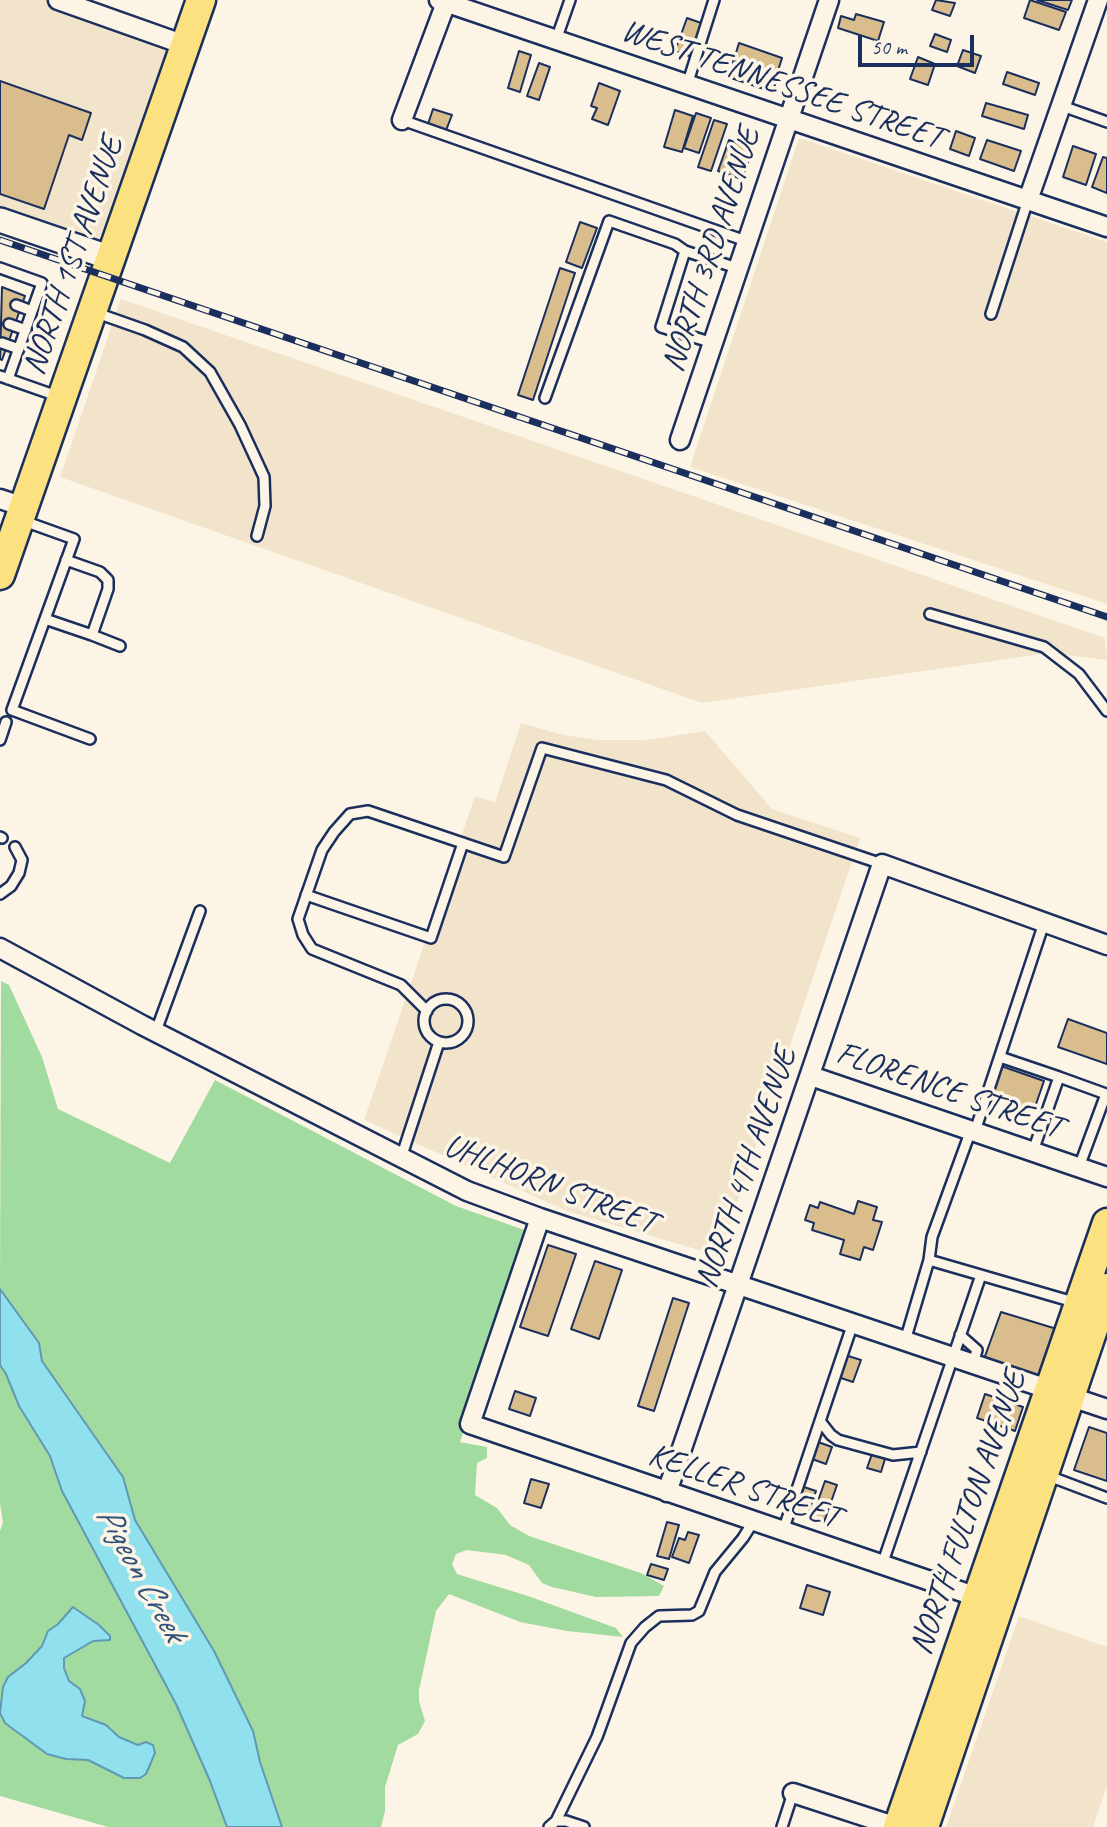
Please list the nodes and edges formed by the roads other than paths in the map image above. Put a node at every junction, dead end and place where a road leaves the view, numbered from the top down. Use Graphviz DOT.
graph roads {
  1 [pos="201,0"];
  2 [pos="570,0"];
  3 [pos="714,0"];
  4 [pos="829,0"];
  5 [pos="444,1"];
  6 [pos="70,2"];
  7 [pos="1099,13"];
  8 [pos="556,40"];
  9 [pos="185,45"];
  10 [pos="687,85"];
  11 [pos="1062,106"];
  12 [pos="787,118"];
  13 [pos="402,120"];
  14 [pos="1107,122"];
  15 [pos="1028,200"];
  16 [pos="0,220"];
  17 [pos="1107,227"];
  18 [pos="746,241"];
  19 [pos="685,251"];
  20 [pos="111,258"];
  21 [pos="0,268"];
  22 [pos="737,268"];
  23 [pos="16,305"];
  24 [pos="32,310"];
  25 [pos="92,312"];
  26 [pos="991,314"];
  27 [pos="9,324"];
  28 [pos="26,330"];
  29 [pos="2,343"];
  30 [pos="713,343"];
  31 [pos="19,349"];
  32 [pos="4,378"];
  33 [pos="62,398"];
  34 [pos="545,398"];
  35 [pos="680,440"];
  36 [pos="15,508"];
  37 [pos="257,536"];
  38 [pos="66,560"];
  39 [pos="0,575"];
  40 [pos="930,614"];
  41 [pos="44,619"];
  42 [pos="92,635"];
  43 [pos="120,646"];
  44 [pos="1107,711"];
  45 [pos="6,722"];
  46 [pos="90,738"];
  47 [pos="0,740"];
  48 [pos="463,843"];
  49 [pos="15,847"];
  50 [pos="882,864"];
  51 [pos="0,894"];
  52 [pos="306,895"];
  53 [pos="200,911"];
  54 [pos="1044,923"];
  55 [pos="1107,945"];
  56 [pos="0,948"];
  57 [pos="426,1012"];
  58 [pos="156,1031"];
  59 [pos="439,1042"];
  60 [pos="1000,1057"];
  61 [pos="811,1076"];
  62 [pos="1059,1077"];
  63 [pos="973,1131"];
  64 [pos="1033,1151"];
  65 [pos="401,1158"];
  66 [pos="1079,1167"];
  67 [pos="1107,1177"];
  68 [pos="540,1218"];
  69 [pos="1107,1223"];
  70 [pos="929,1260"];
  71 [pos="981,1275"];
  72 [pos="738,1285"];
  73 [pos="1107,1288"];
  74 [pos="1078,1304"];
  75 [pos="853,1323"];
  76 [pos="960,1335"];
  77 [pos="905,1340"];
  78 [pos="953,1357"];
  79 [pos="973,1364"];
  80 [pos="1060,1393"];
  81 [pos="1107,1409"];
  82 [pos="820,1421"];
  83 [pos="921,1452"];
  84 [pos="1044,1475"];
  85 [pos="667,1492"];
  86 [pos="1107,1499"];
  87 [pos="753,1522"];
  88 [pos="783,1531"];
  89 [pos="882,1565"];
  90 [pos="988,1601"];
  91 [pos="793,1793"];
  92 [pos="553,1824"];
  93 [pos="584,1827"];
  94 [pos="782,1827"];
  95 [pos="897,1827"];
  96 [pos="924,1827"];
  1 -- 9 [label="main road, NORTH 1ST AVENUE"];
  2 -- 8 [label="lane"];
  3 -- 10 [label="lane"];
  4 -- 12 [label="street, NORTH 3RD AVENUE"];
  5 -- 8 [label="street, WEST TENNESSEE STREET"];
  5 -- 13 [label="street"];
  6 -- 9 [label="street"];
  7 -- 11 [label="street"];
  8 -- 10 [label="street, WEST TENNESSEE STREET"];
  9 -- 20 [label="main road, NORTH 1ST AVENUE"];
  10 -- 12 [label="street, WEST TENNESSEE STREET"];
  11 -- 14 [label="lane"];
  11 -- 15 [label="street"];
  12 -- 15 [label="street, WEST TENNESSEE STREET"];
  12 -- 18 [label="street, NORTH 3RD AVENUE"];
  13 -- 18 [label="lane"];
  15 -- 17 [label="street, WEST TENNESSEE STREET"];
  15 -- 26 [label="lane"];
  16 -- 20 [label="street"];
  18 -- 22 [label="street, NORTH 3RD AVENUE"];
  19 -- 22 [label="lane"];
  19 -- 30 [label="lane"];
  19 -- 34 [label="lane"];
  20 -- 25 [label="main road, NORTH 1ST AVENUE"];
  21 -- 24 [label="lane"];
  22 -- 30 [label="street, NORTH 3RD AVENUE"];
  23 -- 24 [label="lane"];
  24 -- 28 [label="lane"];
  25 -- 33 [label="main road, NORTH 1ST AVENUE"];
  25 -- 37 [label="lane"];
  27 -- 28 [label="lane"];
  28 -- 31 [label="lane"];
  29 -- 31 [label="lane"];
  30 -- 35 [label="street, NORTH 3RD AVENUE"];
  31 -- 32 [label="lane"];
  32 -- 33 [label="lane"];
  33 -- 36 [label="main road, NORTH 1ST AVENUE"];
  36 -- 38 [label="lane"];
  36 -- 39 [label="main road, NORTH 1ST AVENUE"];
  38 -- 41 [label="lane"];
  38 -- 42 [label="lane"];
  40 -- 44 [label="lane"];
  41 -- 42 [label="lane"];
  41 -- 46 [label="lane"];
  42 -- 43 [label="lane"];
  45 -- 47 [label="lane"];
  48 -- 50 [label="lane"];
  48 -- 52 [label="lane"];
  48 -- 52 [label="lane"];
  49 -- 51 [label="lane"];
  50 -- 54 [label="street"];
  50 -- 61 [label="street, NORTH 4TH AVENUE"];
  52 -- 57 [label="lane"];
  53 -- 58 [label="lane"];
  54 -- 55 [label="street"];
  54 -- 60 [label="lane"];
  56 -- 58 [label="street, UHLHORN STREET"];
  57 -- 59 [label="lane"];
  57 -- 59 [label="lane"];
  58 -- 65 [label="street, UHLHORN STREET"];
  59 -- 65 [label="lane"];
  60 -- 62 [label="lane"];
  60 -- 63 [label="lane"];
  61 -- 63 [label="street, FLORENCE STREET"];
  61 -- 72 [label="street, NORTH 4TH AVENUE"];
  62 -- 64 [label="lane"];
  62 -- 66 [label="lane"];
  63 -- 64 [label="street, FLORENCE STREET"];
  63 -- 70 [label="lane"];
  64 -- 66 [label="street, FLORENCE STREET"];
  65 -- 68 [label="street, UHLHORN STREET"];
  66 -- 67 [label="street, FLORENCE STREET"];
  68 -- 72 [label="street, UHLHORN STREET"];
  68 -- 85 [label="street, KELLER STREET"];
  69 -- 74 [label="main road, NORTH FULTON AVENUE"];
  70 -- 71 [label="lane"];
  70 -- 77 [label="lane"];
  71 -- 74 [label="lane"];
  71 -- 76 [label="lane"];
  72 -- 75 [label="street, UHLHORN STREET"];
  72 -- 85 [label="street, NORTH 4TH AVENUE"];
  73 -- 80 [label="main road, NORTH FULTON AVENUE"];
  74 -- 80 [label="main road, NORTH FULTON AVENUE"];
  75 -- 77 [label="street, UHLHORN STREET"];
  75 -- 82 [label="lane"];
  76 -- 78 [label="lane"];
  76 -- 79 [label="lane"];
  77 -- 78 [label="street, UHLHORN STREET"];
  78 -- 79 [label="street, UHLHORN STREET"];
  78 -- 83 [label="lane"];
  79 -- 80 [label="street, UHLHORN STREET"];
  80 -- 81 [label="street, UHLHORN STREET"];
  80 -- 84 [label="main road, NORTH FULTON AVENUE"];
  80 -- 90 [label="main road, NORTH FULTON AVENUE"];
  82 -- 83 [label="lane"];
  82 -- 88 [label="lane"];
  83 -- 89 [label="lane"];
  84 -- 86 [label="lane"];
  84 -- 90 [label="main road, NORTH FULTON AVENUE"];
  85 -- 87 [label="street, KELLER STREET"];
  87 -- 88 [label="street, KELLER STREET"];
  87 -- 92 [label="lane"];
  88 -- 89 [label="street, KELLER STREET"];
  89 -- 90 [label="street, KELLER STREET"];
  90 -- 95 [label="main road, NORTH FULTON AVENUE"];
  90 -- 96 [label="main road, NORTH FULTON AVENUE"];
  91 -- 94 [label="lane"];
  91 -- 95 [label="street"];
  92 -- 93 [label="lane"];
}
